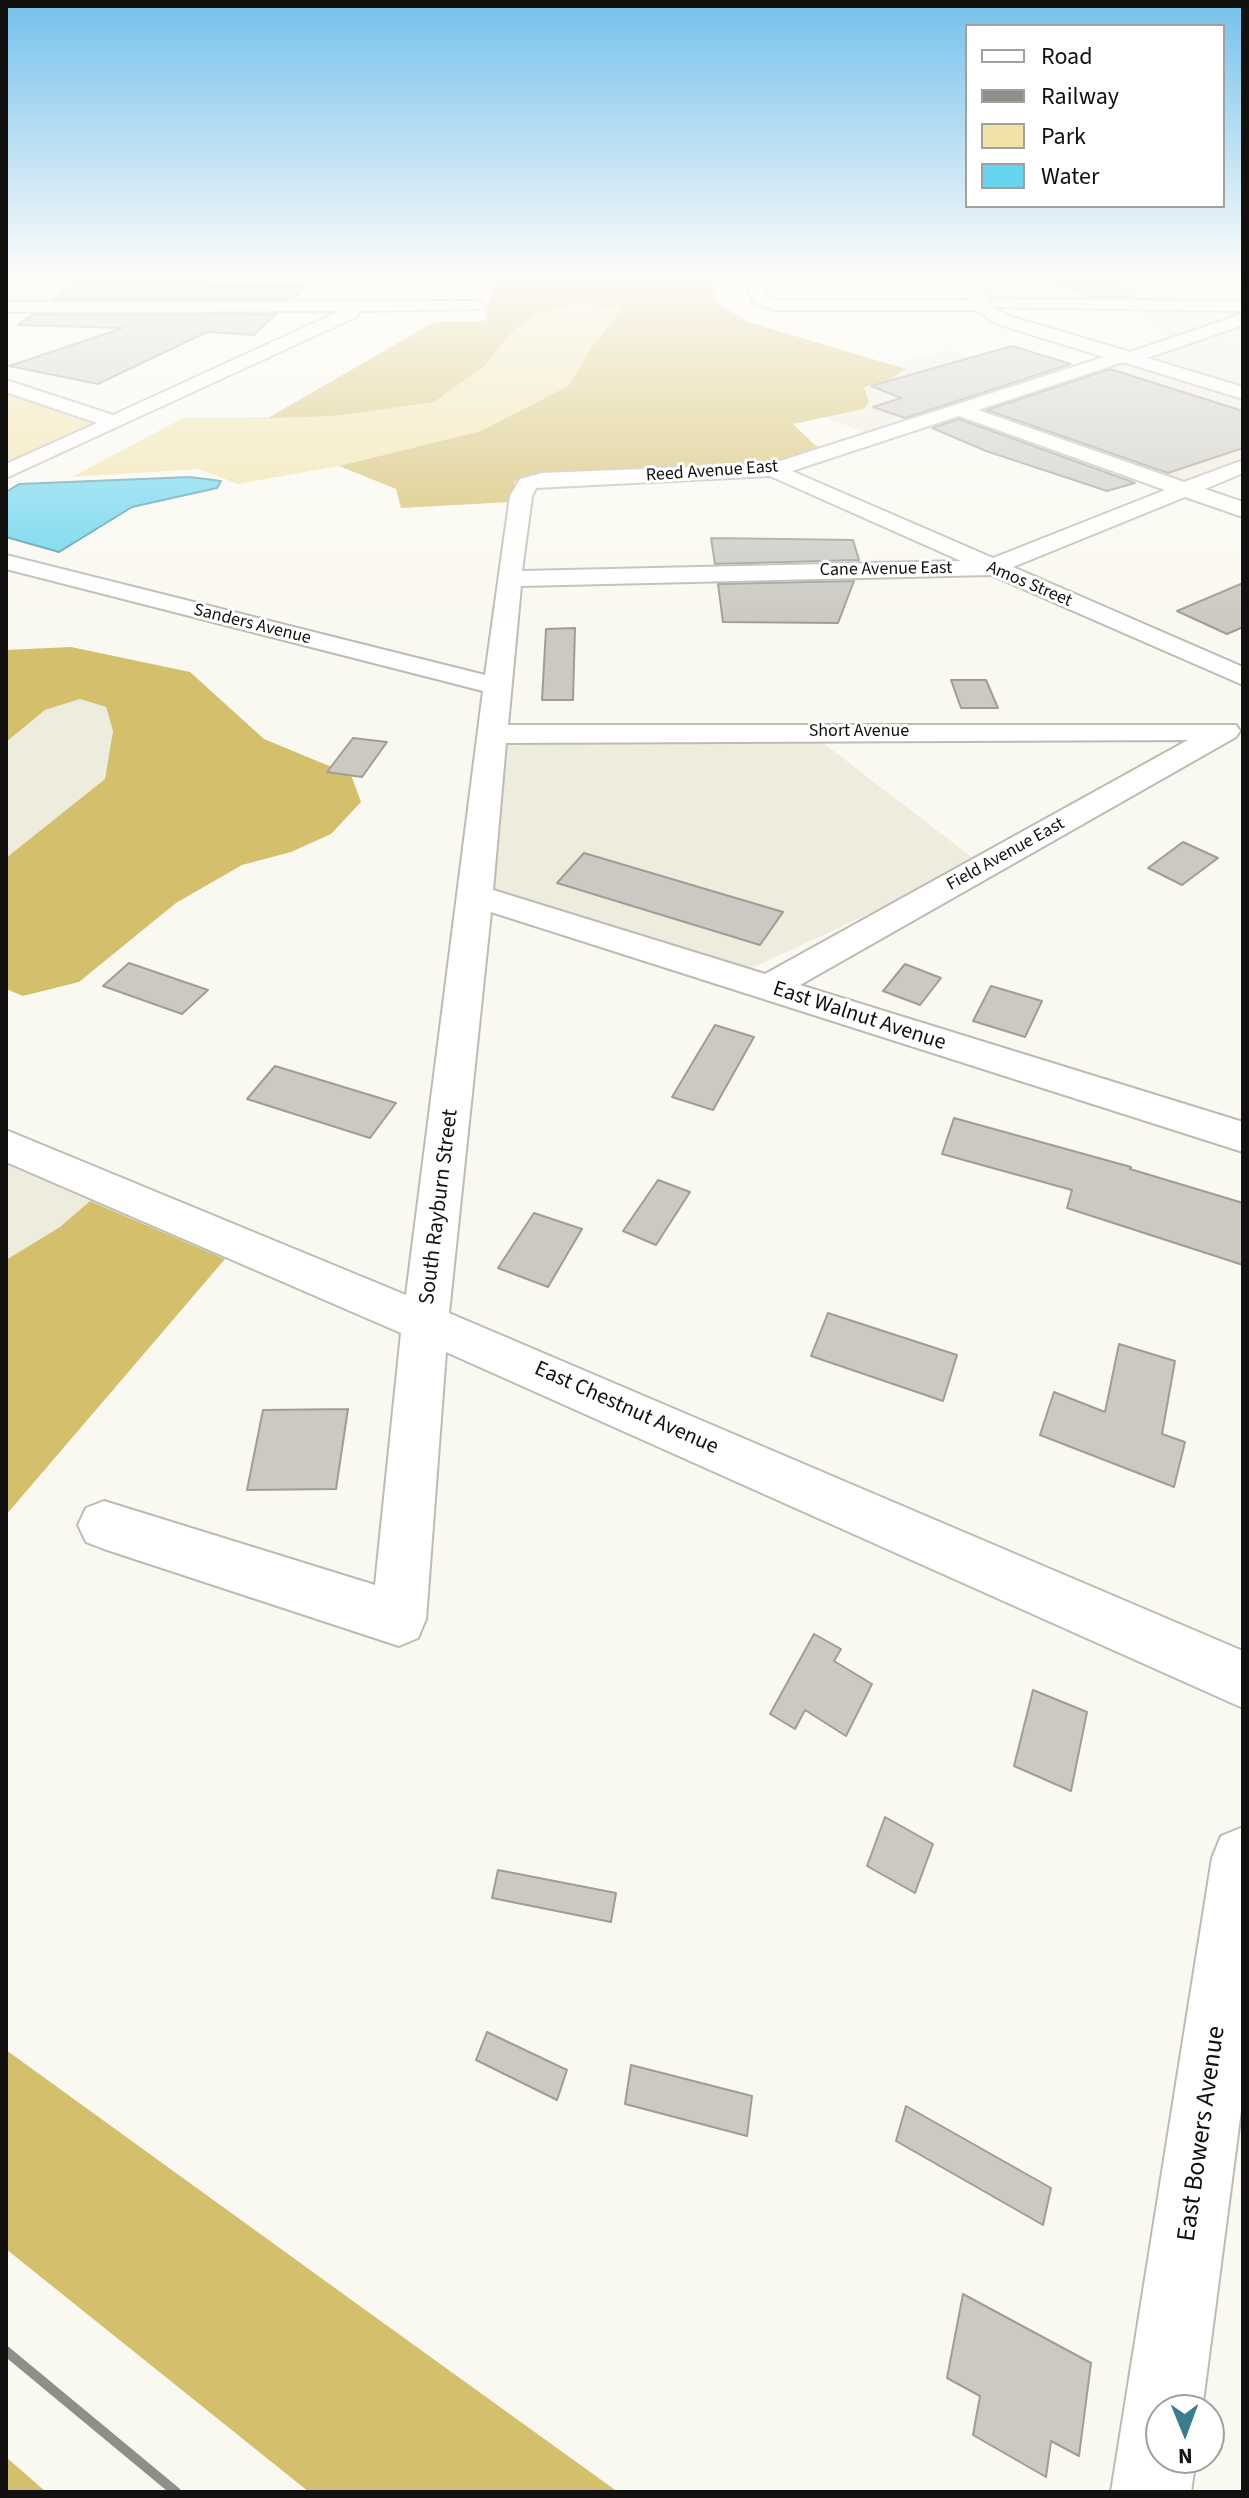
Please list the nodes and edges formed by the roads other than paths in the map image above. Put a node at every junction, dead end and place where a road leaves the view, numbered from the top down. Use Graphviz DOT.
graph roads {
  1 [pos="23,392"];
  2 [pos="180,392"];
  3 [pos="1018,392"];
  4 [pos="960,410"];
  5 [pos="114,422"];
  6 [pos="1243,466"];
  7 [pos="773,470"];
  8 [pos="6,472"];
  9 [pos="525,488"];
  10 [pos="1184,489"];
  11 [pos="1243,510"];
  12 [pos="6,562"];
  13 [pos="989,568"];
  14 [pos="509,579"];
  15 [pos="1243,677"];
  16 [pos="499,687"];
  17 [pos="1234,726"];
  18 [pos="493,734"];
  19 [pos="476,896"];
  20 [pos="768,988"];
  21 [pos="1243,1137"];
  22 [pos="6,1145"];
  23 [pos="425,1324"];
  24 [pos="104,1525"];
  25 [pos="1243,1680"];
  26 [pos="1243,1858"];
  27 [pos="1165,2394"];
  1 -- 5 [label="street"];
  2 -- 5 [label="street"];
  3 -- 4 [label="street, Reed Avenue East"];
  4 -- 7 [label="street, Reed Avenue East"];
  4 -- 10 [label="street"];
  5 -- 8 [label="street"];
  6 -- 10 [label="street, Cane Avenue East"];
  7 -- 9 [label="street, Reed Avenue East"];
  7 -- 13 [label="street, Amos Street"];
  9 -- 14 [label="street, South Rayburn Street"];
  10 -- 11 [label="street"];
  10 -- 13 [label="street, Cane Avenue East"];
  12 -- 16 [label="street, Sanders Avenue"];
  13 -- 14 [label="street, Cane Avenue East"];
  13 -- 15 [label="street, Amos Street"];
  14 -- 16 [label="street, South Rayburn Street"];
  16 -- 18 [label="street, South Rayburn Street"];
  17 -- 18 [label="street, Short Avenue"];
  17 -- 20 [label="street, Field Avenue East"];
  18 -- 19 [label="street, South Rayburn Street"];
  19 -- 20 [label="street, East Walnut Avenue"];
  19 -- 23 [label="street, South Rayburn Street"];
  20 -- 21 [label="street, East Walnut Avenue"];
  22 -- 23 [label="street, East Chestnut Avenue"];
  23 -- 24 [label="street, South Rayburn Street"];
  23 -- 25 [label="street, East Chestnut Avenue"];
  26 -- 27 [label="street, East Bowers Avenue"];
}
